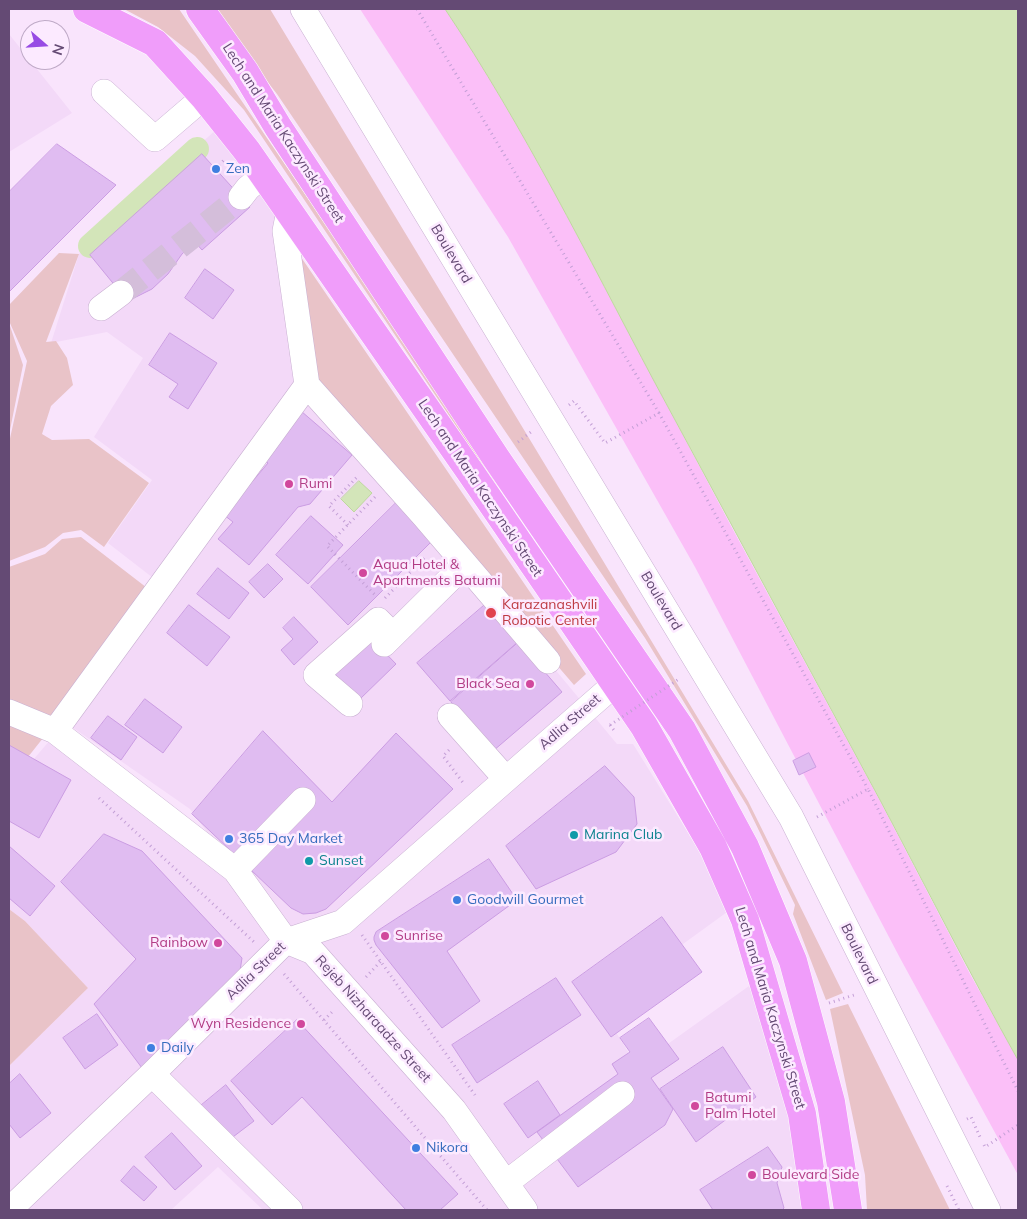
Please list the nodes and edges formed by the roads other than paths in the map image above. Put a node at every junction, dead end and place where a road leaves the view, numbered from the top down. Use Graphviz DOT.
graph roads {
  1 [pos="86,9"];
  2 [pos="200,9"];
  3 [pos="303,9"];
  4 [pos="104,92"];
  5 [pos="204,97"];
  6 [pos="264,175"];
  7 [pos="241,197"];
  8 [pos="289,211"];
  9 [pos="121,293"];
  10 [pos="101,308"];
  11 [pos="307,385"];
  12 [pos="465,564"];
  13 [pos="548,661"];
  14 [pos="615,684"];
  15 [pos="350,704"];
  16 [pos="9,712"];
  17 [pos="458,725"];
  18 [pos="55,731"];
  19 [pos="506,779"];
  20 [pos="303,800"];
  21 [pos="235,870"];
  22 [pos="286,941"];
  23 [pos="152,1074"];
  24 [pos="622,1094"];
  25 [pos="506,1184"];
  26 [pos="9,1210"];
  27 [pos="290,1210"];
  28 [pos="525,1210"];
  29 [pos="816,1210"];
  30 [pos="848,1210"];
  31 [pos="988,1210"];
  1 -- 5 [label="main road, Lech and Maria Kaczynski Street"];
  2 -- 30 [label="main road, Lech and Maria Kaczynski Street"];
  3 -- 31 [label="street, Boulevard"];
  4 -- 5 [label="street"];
  5 -- 6 [label="main road, Lech and Maria Kaczynski Street"];
  6 -- 7 [label="street"];
  6 -- 8 [label="main road, Lech and Maria Kaczynski Street"];
  8 -- 11 [label="street"];
  8 -- 14 [label="main road, Lech and Maria Kaczynski Street"];
  9 -- 10 [label="street"];
  11 -- 12 [label="street"];
  11 -- 18 [label="street"];
  12 -- 13 [label="street"];
  12 -- 15 [label="street"];
  14 -- 19 [label="street, Adlia Street"];
  14 -- 29 [label="main road, Lech and Maria Kaczynski Street"];
  16 -- 18 [label="street"];
  17 -- 19 [label="street"];
  18 -- 21 [label="street"];
  19 -- 22 [label="street, Adlia Street"];
  20 -- 21 [label="street"];
  21 -- 22 [label="street"];
  22 -- 23 [label="street, Adlia Street"];
  22 -- 25 [label="street, Rejeb Nizharaadze Street"];
  23 -- 26 [label="street, Adlia Street"];
  23 -- 27 [label="street"];
  24 -- 25 [label="street"];
  25 -- 28 [label="street, Rejeb Nizharaadze Street"];
}
